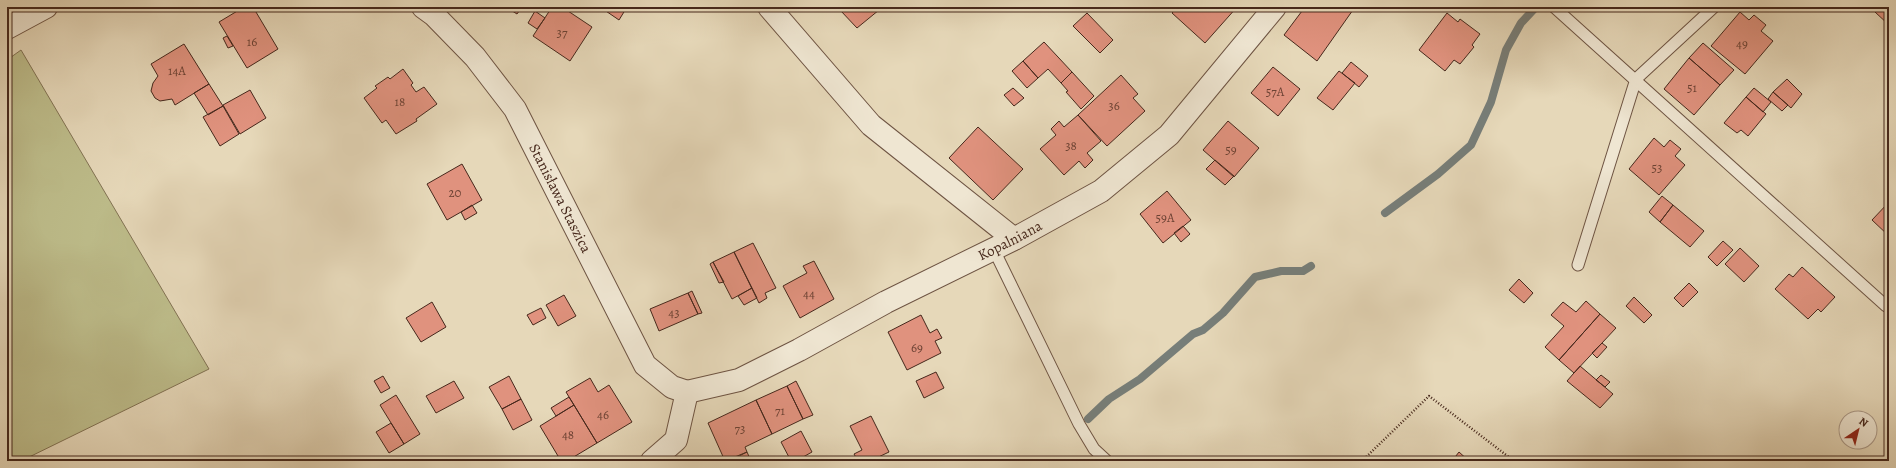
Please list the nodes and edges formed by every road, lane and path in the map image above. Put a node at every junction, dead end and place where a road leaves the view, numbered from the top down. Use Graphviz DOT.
graph roads {
  1 [pos="46,7"];
  2 [pos="423,7"];
  3 [pos="769,7"];
  4 [pos="1275,7"];
  5 [pos="1714,7"];
  6 [pos="1555,8"];
  7 [pos="7,28"];
  8 [pos="1636,79"];
  9 [pos="1014,239"];
  10 [pos="994,250"];
  11 [pos="1578,265"];
  12 [pos="1886,306"];
  13 [pos="687,392"];
  14 [pos="652,461"];
  15 [pos="1107,461"];
  16 [pos="1362,461"];
  17 [pos="1514,461"];
  1 -- 7 [label="street"];
  2 -- 13 [label="street, Stanisława Staszica"];
  3 -- 9 [label="street"];
  4 -- 9 [label="street, Kopalniana"];
  5 -- 8 [label="lane"];
  6 -- 8 [label="lane"];
  8 -- 11 [label="lane"];
  8 -- 12 [label="lane"];
  9 -- 10 [label="street, Kopalniana"];
  10 -- 13 [label="street, Kopalniana"];
  10 -- 15 [label="lane"];
  13 -- 14 [label="street"];
  16 -- 17 [label="path"];
}
